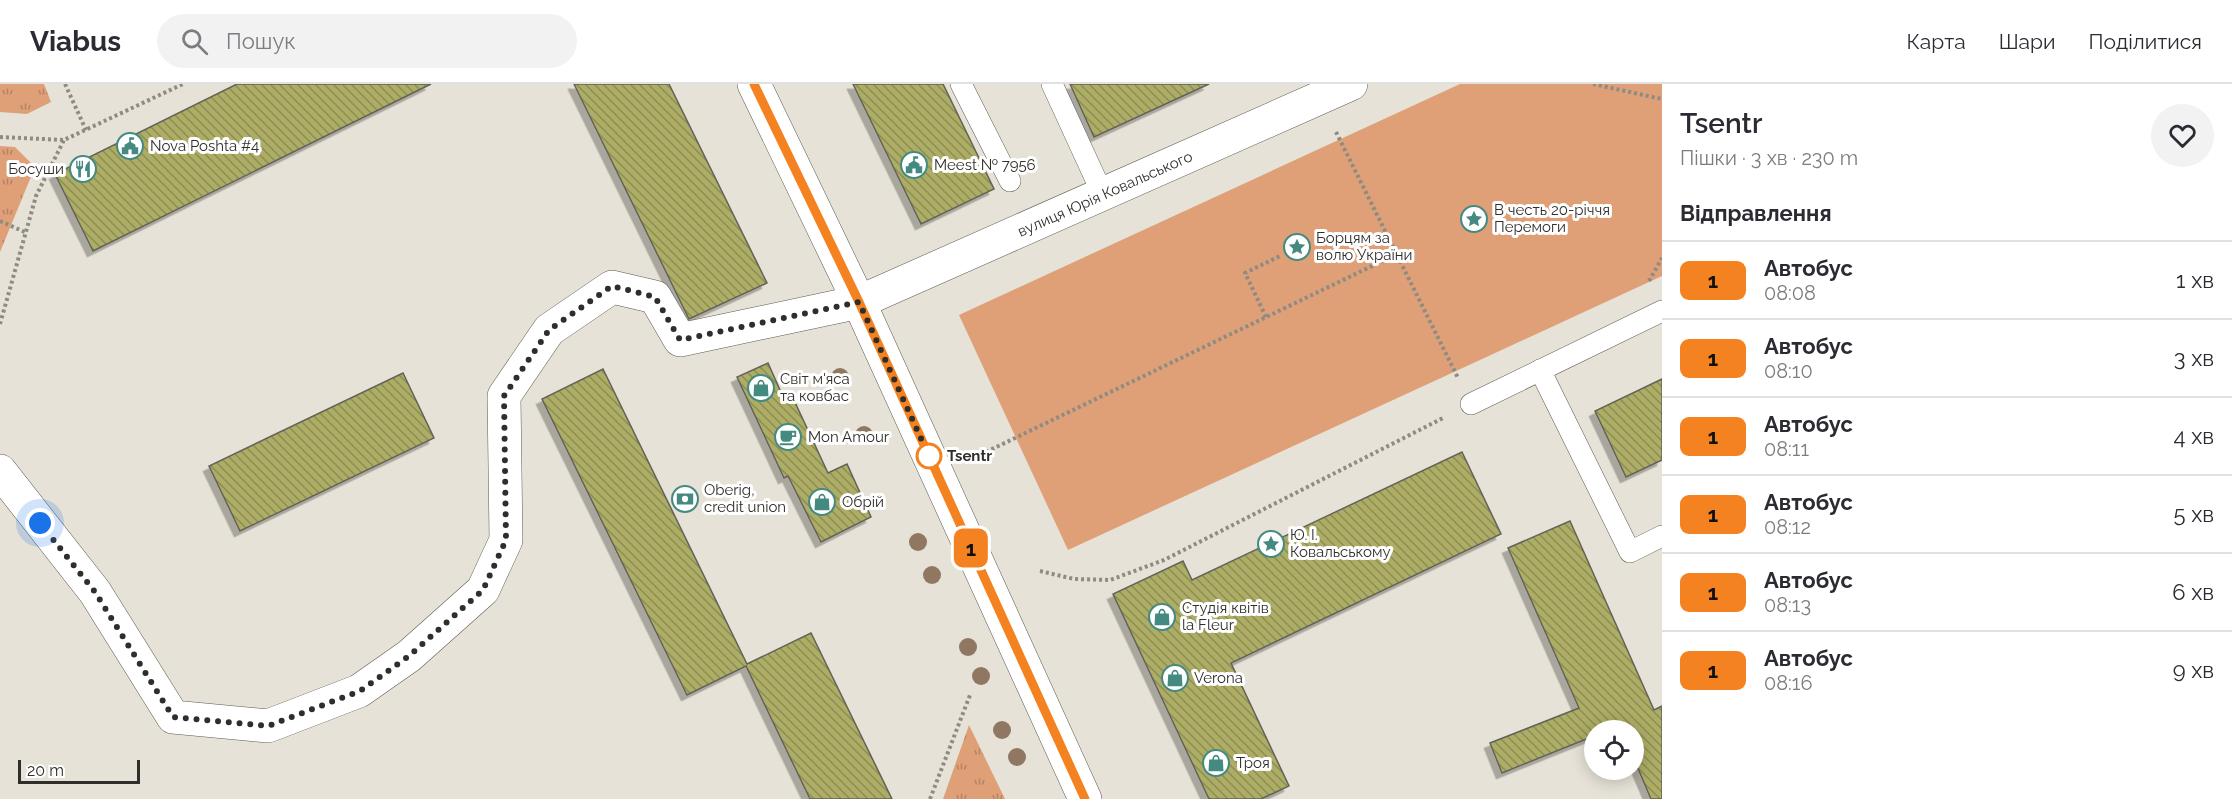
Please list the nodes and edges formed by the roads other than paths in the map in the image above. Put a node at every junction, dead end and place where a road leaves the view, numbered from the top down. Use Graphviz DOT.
graph roads {
  1 [pos="754,84"];
  2 [pos="961,84"];
  3 [pos="1052,84"];
  4 [pos="1351,84"];
  5 [pos="1010,181"];
  6 [pos="1103,195"];
  7 [pos="859,302"];
  8 [pos="1662,312"];
  9 [pos="1540,370"];
  10 [pos="1471,404"];
  11 [pos="0,471"];
  12 [pos="1662,536"];
  13 [pos="1085,799"];
  1 -- 7 [label="street"];
  2 -- 5 [label="lane"];
  3 -- 6 [label="lane"];
  4 -- 6 [label="street, вулиця Юрія Ковальського"];
  6 -- 7 [label="street, вулиця Юрія Ковальського"];
  7 -- 11 [label="street, вулиця Юрія Ковальського"];
  7 -- 13 [label="street"];
  8 -- 9 [label="lane"];
  9 -- 10 [label="lane"];
  9 -- 12 [label="lane"];
}
